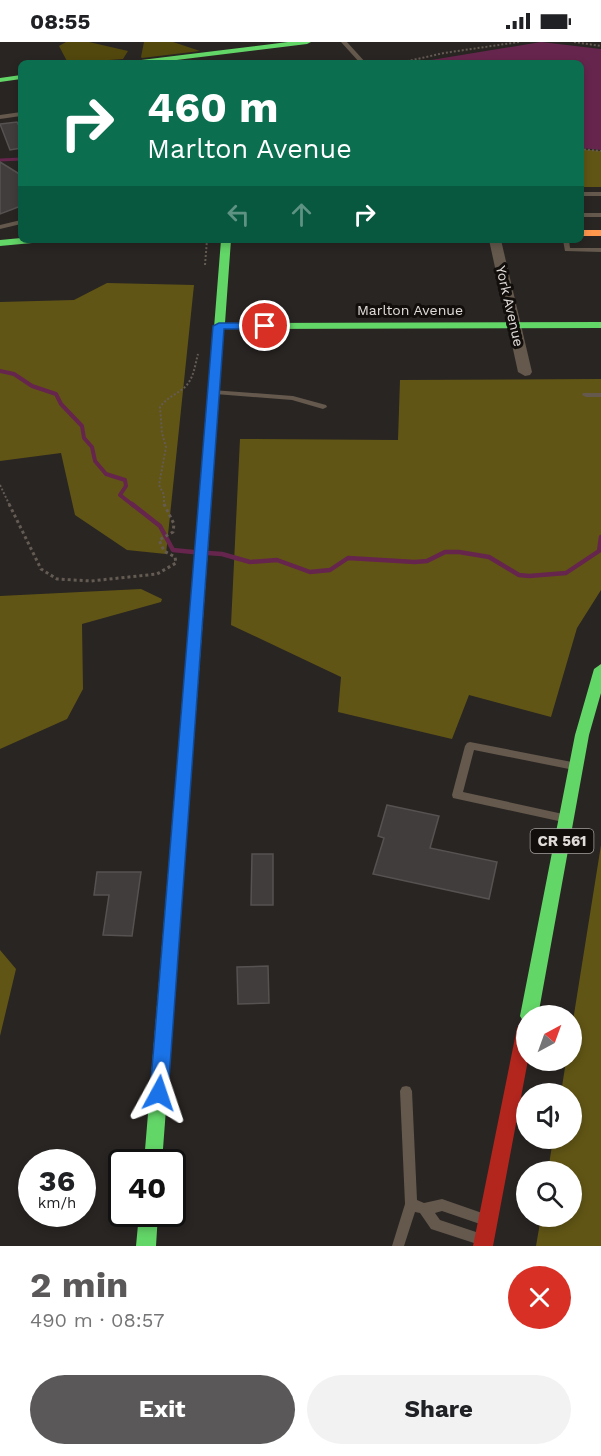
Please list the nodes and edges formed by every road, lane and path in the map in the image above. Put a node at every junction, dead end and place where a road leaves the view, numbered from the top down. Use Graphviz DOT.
graph roads {
  1 [pos="178,42"];
  2 [pos="307,42"];
  3 [pos="344,42"];
  4 [pos="519,42"];
  5 [pos="574,42"];
  6 [pos="240,46"];
  7 [pos="601,46"];
  8 [pos="222,52"];
  9 [pos="133,60"];
  10 [pos="360,60"];
  11 [pos="412,60"];
  12 [pos="18,77"];
  13 [pos="0,80"];
  14 [pos="18,114"];
  15 [pos="0,117"];
  16 [pos="584,149"];
  17 [pos="601,151"];
  18 [pos="584,194"];
  19 [pos="601,194"];
  20 [pos="584,215"];
  21 [pos="601,215"];
  22 [pos="18,223"];
  23 [pos="0,227"];
  24 [pos="584,233"];
  25 [pos="601,233"];
  26 [pos="18,241"];
  27 [pos="0,243"];
  28 [pos="226,243"];
  29 [pos="496,243"];
  30 [pos="566,243"];
  31 [pos="601,250"];
  32 [pos="601,325"];
  33 [pos="219,326"];
  34 [pos="514,327"];
  35 [pos="200,344"];
  36 [pos="525,372"];
  37 [pos="214,392"];
  38 [pos="586,395"];
  39 [pos="601,395"];
  40 [pos="323,407"];
  41 [pos="0,485"];
  42 [pos="601,669"];
  43 [pos="576,767"];
  44 [pos="566,819"];
  45 [pos="531,1005"];
  46 [pos="518,1071"];
  47 [pos="406,1091"];
  48 [pos="154,1149"];
  49 [pos="417,1206"];
  50 [pos="488,1221"];
  51 [pos="148,1227"];
  52 [pos="483,1243"];
  53 [pos="147,1246"];
  54 [pos="398,1246"];
  1 -- 8 [label="street"];
  2 -- 6 [label="street"];
  3 -- 10 [label="lane"];
  4 -- 11 [label="path"];
  5 -- 7 [label="path"];
  6 -- 8 [label="street"];
  8 -- 9 [label="street"];
  12 -- 13 [label="street"];
  14 -- 15 [label="lane"];
  16 -- 17 [label="path"];
  18 -- 19 [label="lane"];
  20 -- 21 [label="lane"];
  22 -- 23 [label="lane"];
  24 -- 25 [label="street"];
  26 -- 27 [label="street"];
  28 -- 33 [label="street"];
  29 -- 34 [label="street, York Avenue"];
  30 -- 31 [label="lane"];
  32 -- 34 [label="street, Marlton Avenue"];
  33 -- 34 [label="street, Marlton Avenue"];
  33 -- 37 [label="street"];
  34 -- 36 [label="street, York Avenue"];
  35 -- 41 [label="path"];
  37 -- 40 [label="lane"];
  37 -- 48 [label="street"];
  38 -- 39 [label="lane"];
  42 -- 43 [label="street, CR 561"];
  43 -- 44 [label="street, CR 561"];
  43 -- 44 [label="lane"];
  44 -- 45 [label="street, CR 561"];
  46 -- 50 [label="street"];
  47 -- 49 [label="lane"];
  49 -- 50 [label="lane"];
  49 -- 52 [label="lane"];
  49 -- 54 [label="lane"];
  50 -- 52 [label="street"];
  51 -- 53 [label="street"];
}
